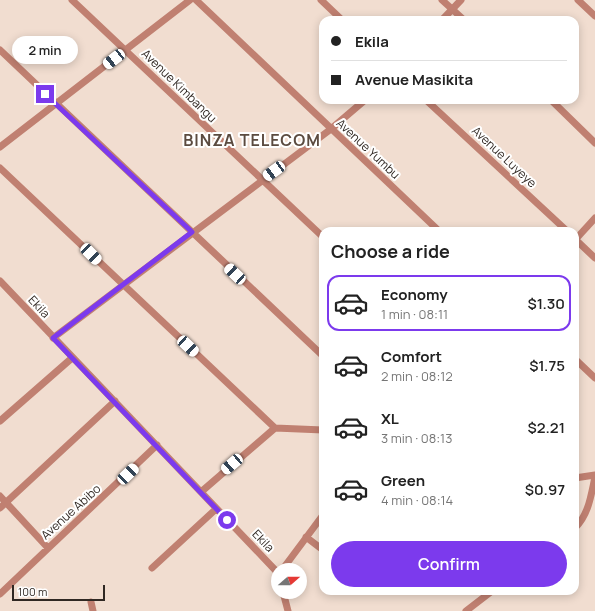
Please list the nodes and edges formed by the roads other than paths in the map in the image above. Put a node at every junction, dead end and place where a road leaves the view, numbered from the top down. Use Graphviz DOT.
graph roads {
  1 [pos="72,0"];
  2 [pos="190,0"];
  3 [pos="196,0"];
  4 [pos="321,0"];
  5 [pos="442,0"];
  6 [pos="461,0"];
  7 [pos="578,0"];
  8 [pos="452,9"];
  9 [pos="338,16"];
  10 [pos="446,16"];
  11 [pos="460,16"];
  12 [pos="595,16"];
  13 [pos="0,50"];
  14 [pos="126,50"];
  15 [pos="57,104"];
  16 [pos="360,104"];
  17 [pos="430,104"];
  18 [pos="554,104"];
  19 [pos="331,128"];
  20 [pos="595,143"];
  21 [pos="0,147"];
  22 [pos="0,168"];
  23 [pos="262,180"];
  24 [pos="595,218"];
  25 [pos="435,227"];
  26 [pos="563,227"];
  27 [pos="192,232"];
  28 [pos="319,233"];
  29 [pos="579,235"];
  30 [pos="579,243"];
  31 [pos="595,258"];
  32 [pos="0,281"];
  33 [pos="122,285"];
  34 [pos="53,338"];
  35 [pos="319,352"];
  36 [pos="72,358"];
  37 [pos="579,363"];
  38 [pos="595,378"];
  39 [pos="115,401"];
  40 [pos="0,421"];
  41 [pos="274,428"];
  42 [pos="319,430"];
  43 [pos="157,445"];
  44 [pos="595,476"];
  45 [pos="579,478"];
  46 [pos="201,492"];
  47 [pos="0,496"];
  48 [pos="6,503"];
  49 [pos="0,508"];
  50 [pos="216,509"];
  51 [pos="319,521"];
  52 [pos="579,524"];
  53 [pos="306,537"];
  54 [pos="319,547"];
  55 [pos="48,548"];
  56 [pos="287,563"];
  57 [pos="271,566"];
  58 [pos="152,568"];
  59 [pos="0,594"];
  60 [pos="487,595"];
  61 [pos="285,599"];
  62 [pos="92,602"];
  63 [pos="93,611"];
  64 [pos="288,611"];
  65 [pos="466,611"];
  1 -- 14 [label="street, Avenue Kimbangu"];
  2 -- 14 [label="street"];
  3 -- 19 [label="street, Avenue Yumbu"];
  4 -- 9 [label="street"];
  5 -- 8 [label="street"];
  6 -- 8 [label="street"];
  7 -- 12 [label="street"];
  8 -- 10 [label="street"];
  8 -- 11 [label="street"];
  13 -- 15 [label="street"];
  14 -- 15 [label="street"];
  14 -- 23 [label="street, Avenue Kimbangu"];
  15 -- 21 [label="street"];
  15 -- 27 [label="street"];
  16 -- 19 [label="street"];
  17 -- 26 [label="street, Avenue Luyeye"];
  18 -- 20 [label="street"];
  19 -- 23 [label="street"];
  19 -- 25 [label="street, Avenue Yumbu"];
  22 -- 33 [label="street"];
  23 -- 27 [label="street"];
  23 -- 28 [label="street, Avenue Kimbangu"];
  24 -- 29 [label="street"];
  27 -- 33 [label="street"];
  27 -- 35 [label="street"];
  30 -- 31 [label="street"];
  32 -- 34 [label="street, Ekila"];
  33 -- 34 [label="street"];
  33 -- 41 [label="street"];
  34 -- 36 [label="street, Ekila"];
  36 -- 39 [label="street, Ekila"];
  36 -- 40 [label="street"];
  37 -- 38 [label="street"];
  39 -- 43 [label="street, Ekila"];
  39 -- 48 [label="street"];
  41 -- 42 [label="street"];
  41 -- 46 [label="street"];
  43 -- 46 [label="street, Ekila"];
  43 -- 55 [label="street, Avenue Abibo"];
  44 -- 45 [label="street"];
  44 -- 52 [label="street"];
  46 -- 50 [label="street, Ekila"];
  47 -- 48 [label="street"];
  48 -- 49 [label="street"];
  48 -- 55 [label="street"];
  50 -- 57 [label="street, Ekila"];
  50 -- 58 [label="street"];
  51 -- 53 [label="street"];
  53 -- 54 [label="street"];
  53 -- 56 [label="street"];
  55 -- 59 [label="street, Avenue Abibo"];
  60 -- 65 [label="street"];
  61 -- 64 [label="street"];
  62 -- 63 [label="street"];
}
